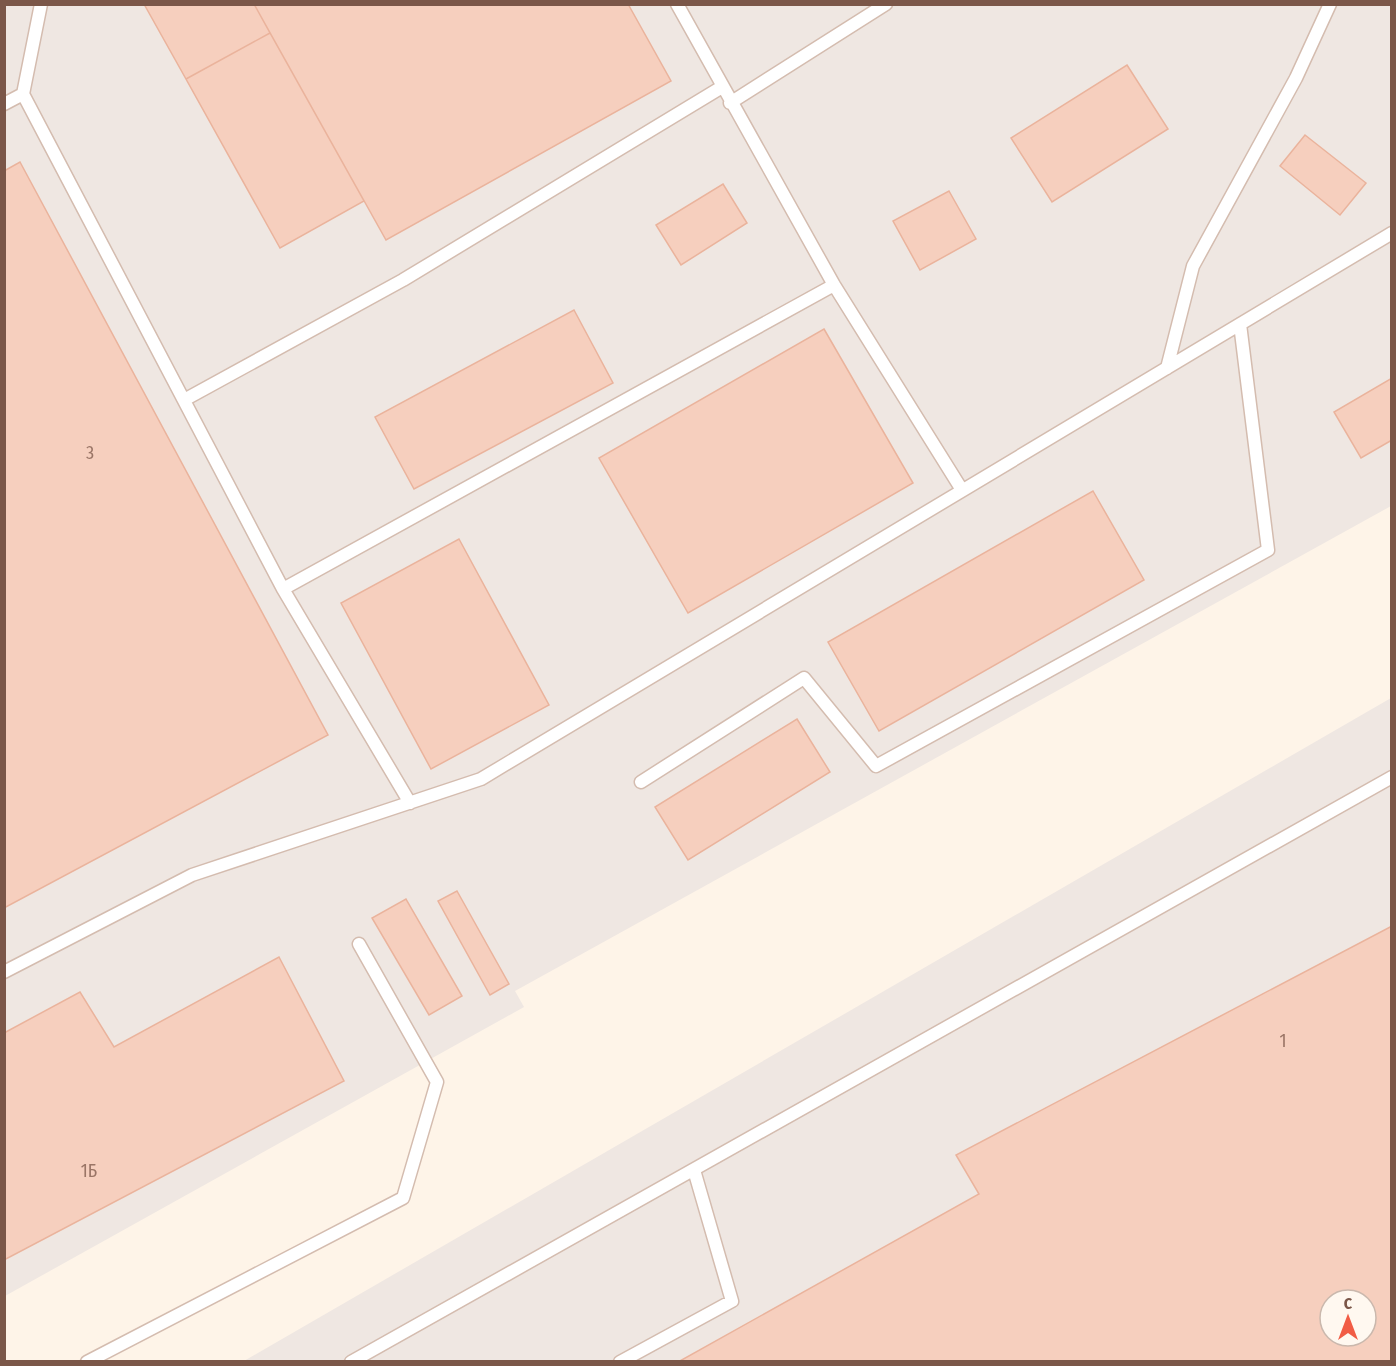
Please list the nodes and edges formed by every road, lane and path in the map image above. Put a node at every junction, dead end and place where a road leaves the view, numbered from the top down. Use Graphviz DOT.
graph roads {
  1 [pos="41,4"];
  2 [pos="677,4"];
  3 [pos="886,4"];
  4 [pos="1330,4"];
  5 [pos="722,87"];
  6 [pos="23,94"];
  7 [pos="730,103"];
  8 [pos="4,104"];
  9 [pos="1392,233"];
  10 [pos="834,285"];
  11 [pos="1240,324"];
  12 [pos="1167,368"];
  13 [pos="184,400"];
  14 [pos="962,490"];
  15 [pos="284,589"];
  16 [pos="1392,777"];
  17 [pos="641,782"];
  18 [pos="410,803"];
  19 [pos="359,944"];
  20 [pos="4,972"];
  21 [pos="694,1170"];
  22 [pos="87,1362"];
  23 [pos="351,1362"];
  24 [pos="620,1362"];
  1 -- 6 [label="lane"];
  2 -- 5 [label="lane"];
  3 -- 7 [label="lane"];
  4 -- 12 [label="lane"];
  5 -- 7 [label="lane"];
  5 -- 13 [label="lane"];
  6 -- 8 [label="lane"];
  6 -- 13 [label="lane"];
  7 -- 10 [label="lane"];
  9 -- 11 [label="lane"];
  10 -- 14 [label="lane"];
  10 -- 15 [label="lane"];
  11 -- 12 [label="lane"];
  11 -- 17 [label="lane"];
  12 -- 14 [label="lane"];
  13 -- 15 [label="lane"];
  14 -- 18 [label="lane"];
  15 -- 18 [label="lane"];
  16 -- 21 [label="lane"];
  18 -- 20 [label="lane"];
  19 -- 22 [label="lane"];
  21 -- 23 [label="lane"];
  21 -- 24 [label="lane"];
}
